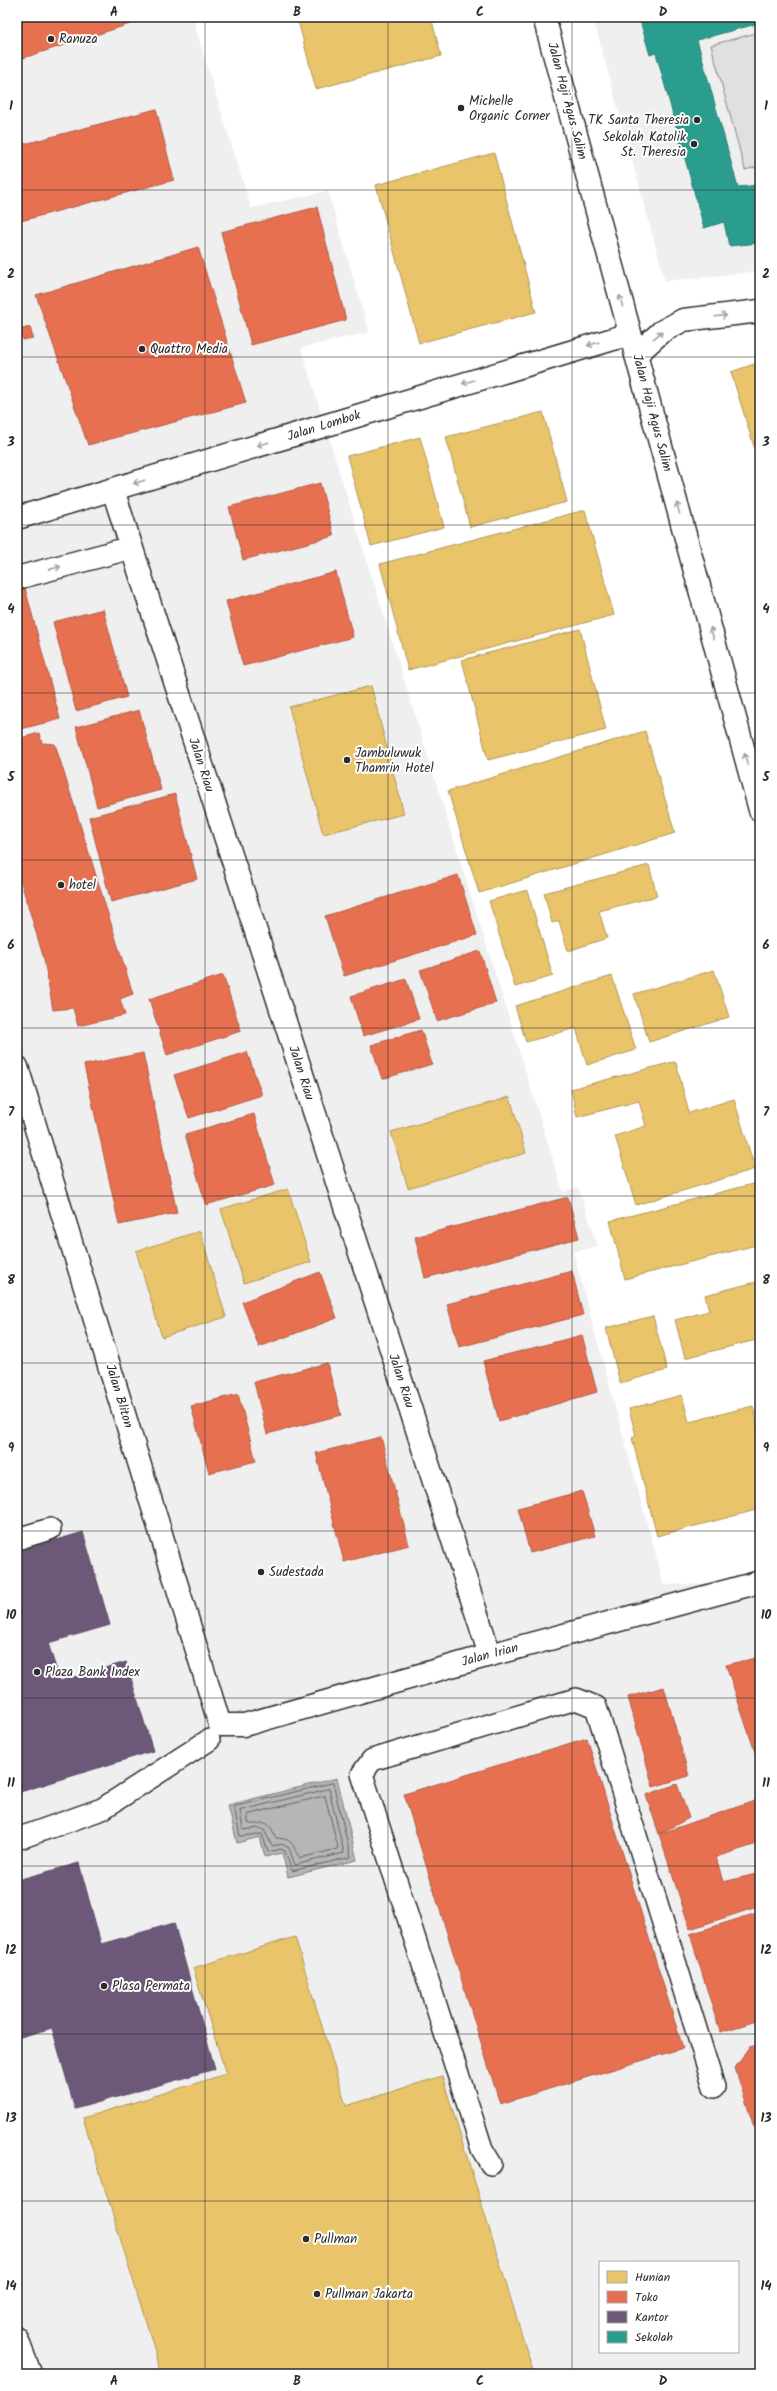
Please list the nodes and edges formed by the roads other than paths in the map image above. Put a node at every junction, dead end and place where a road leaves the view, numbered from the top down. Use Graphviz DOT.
graph roads {
  1 [pos="544,17"];
  2 [pos="760,311"];
  3 [pos="630,334"];
  4 [pos="636,355"];
  5 [pos="113,490"];
  6 [pos="17,518"];
  7 [pos="130,548"];
  8 [pos="17,578"];
  9 [pos="760,810"];
  10 [pos="17,1067"];
  11 [pos="50,1529"];
  12 [pos="17,1539"];
  13 [pos="760,1582"];
  14 [pos="490,1655"];
  15 [pos="215,1733"];
  16 [pos="17,1839"];
  17 [pos="714,2087"];
  18 [pos="491,2164"];
  19 [pos="17,2338"];
  20 [pos="31,2374"];
  3 -- 1 [label="street, Jalan Haji Agus Salim, one-way"];
  4 -- 2 [label="street, one-way"];
  3 -- 4 [label="street, Jalan Haji Agus Salim"];
  3 -- 5 [label="street, Jalan Lombok, one-way"];
  9 -- 4 [label="street, Jalan Haji Agus Salim, one-way"];
  5 -- 6 [label="street, Jalan Lombok"];
  5 -- 7 [label="street, Jalan Riau"];
  8 -- 7 [label="street, one-way"];
  7 -- 14 [label="street, Jalan Riau"];
  10 -- 15 [label="street, Jalan Bliton"];
  11 -- 12 [label="lane"];
  13 -- 14 [label="street, Jalan Irian"];
  14 -- 15 [label="street, Jalan Irian"];
  15 -- 16 [label="lane"];
  17 -- 18 [label="lane"];
  19 -- 20 [label="lane"];
}
